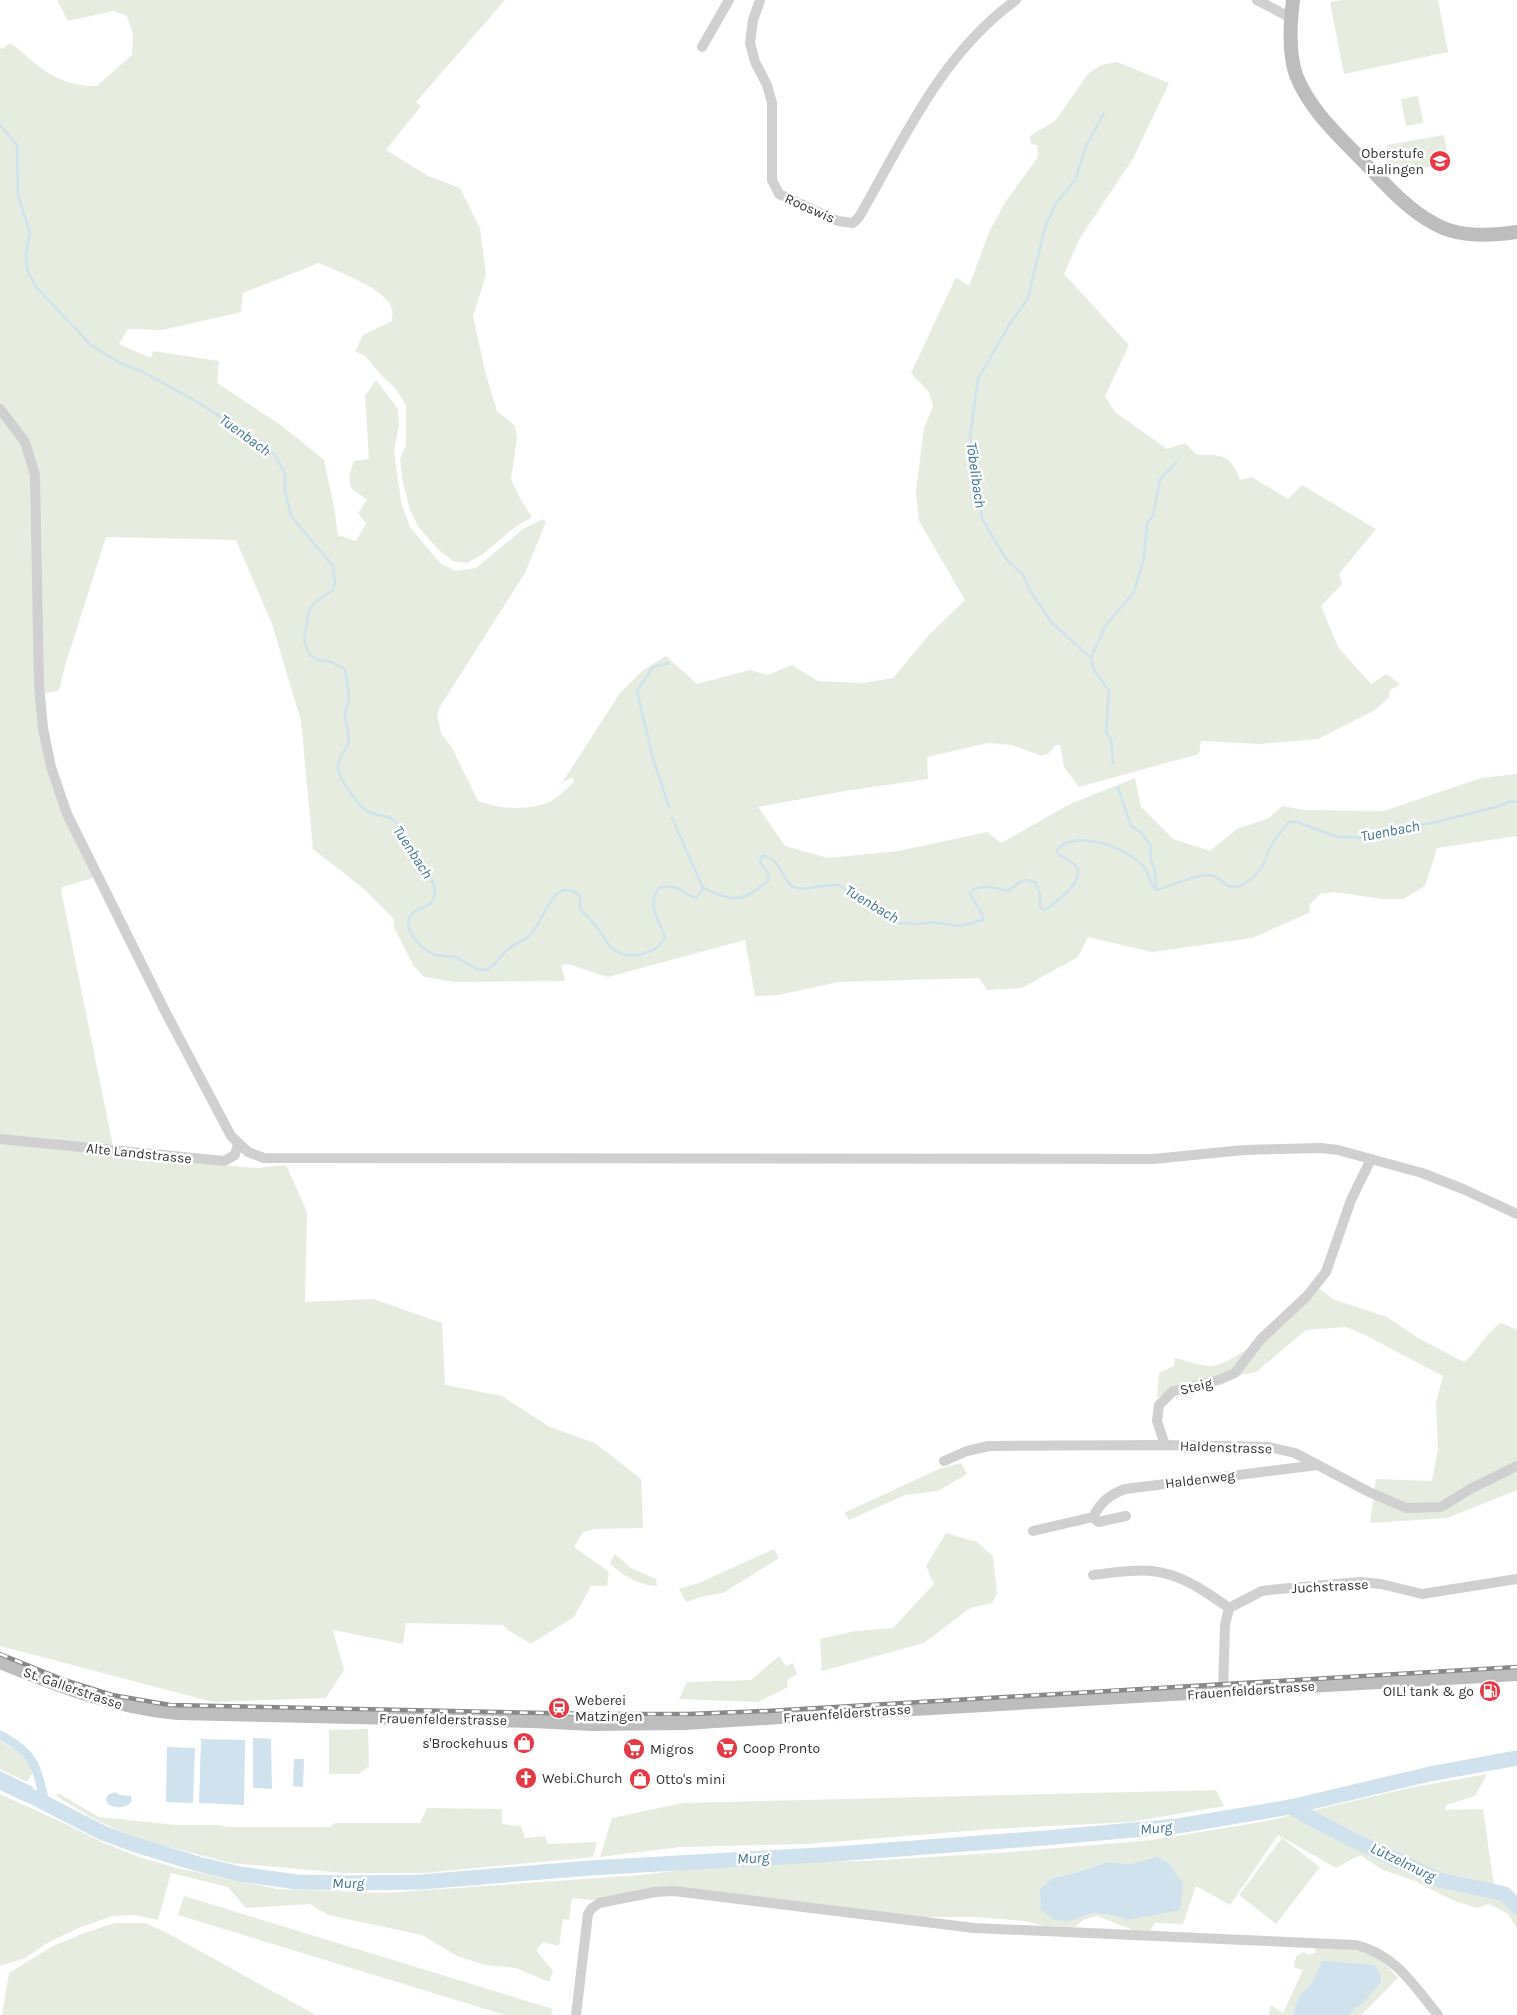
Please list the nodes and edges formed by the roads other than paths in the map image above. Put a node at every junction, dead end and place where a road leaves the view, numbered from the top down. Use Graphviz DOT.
graph roads {
  1 [pos="729,0"];
  2 [pos="760,0"];
  3 [pos="1016,0"];
  4 [pos="1257,0"];
  5 [pos="1293,0"];
  6 [pos="1291,18"];
  7 [pos="702,46"];
  8 [pos="1517,232"];
  9 [pos="0,409"];
  10 [pos="0,1139"];
  11 [pos="238,1144"];
  12 [pos="1371,1159"];
  13 [pos="1517,1214"];
  14 [pos="1166,1445"];
  15 [pos="944,1461"];
  16 [pos="1319,1464"];
  17 [pos="1517,1466"];
  18 [pos="1126,1516"];
  19 [pos="1093,1517"];
  20 [pos="1033,1531"];
  21 [pos="1093,1575"];
  22 [pos="1517,1579"];
  23 [pos="1229,1608"];
  24 [pos="0,1662"];
  25 [pos="1517,1674"];
  26 [pos="1223,1692"];
  27 [pos="177,1713"];
  28 [pos="576,2015"];
  29 [pos="1438,2015"];
  1 -- 7 [label="street"];
  2 -- 3 [label="street, Rooswis"];
  4 -- 6 [label="street"];
  5 -- 6 [label="main road"];
  6 -- 8 [label="main road"];
  9 -- 11 [label="street"];
  10 -- 11 [label="street, Alte Landstrasse"];
  11 -- 12 [label="street"];
  12 -- 13 [label="street"];
  12 -- 14 [label="street, Steig"];
  14 -- 15 [label="street, Haldenstrasse"];
  14 -- 16 [label="street, Haldenstrasse"];
  16 -- 17 [label="street, Haldenstrasse"];
  16 -- 19 [label="street, Haldenweg"];
  18 -- 19 [label="street"];
  19 -- 20 [label="street"];
  21 -- 23 [label="street"];
  22 -- 23 [label="street, Juchstrasse"];
  23 -- 26 [label="street"];
  24 -- 27 [label="main road, St. Gallerstrasse"];
  25 -- 26 [label="main road, Frauenfelderstrasse"];
  26 -- 27 [label="main road, Frauenfelderstrasse"];
  28 -- 29 [label="street"];
}
